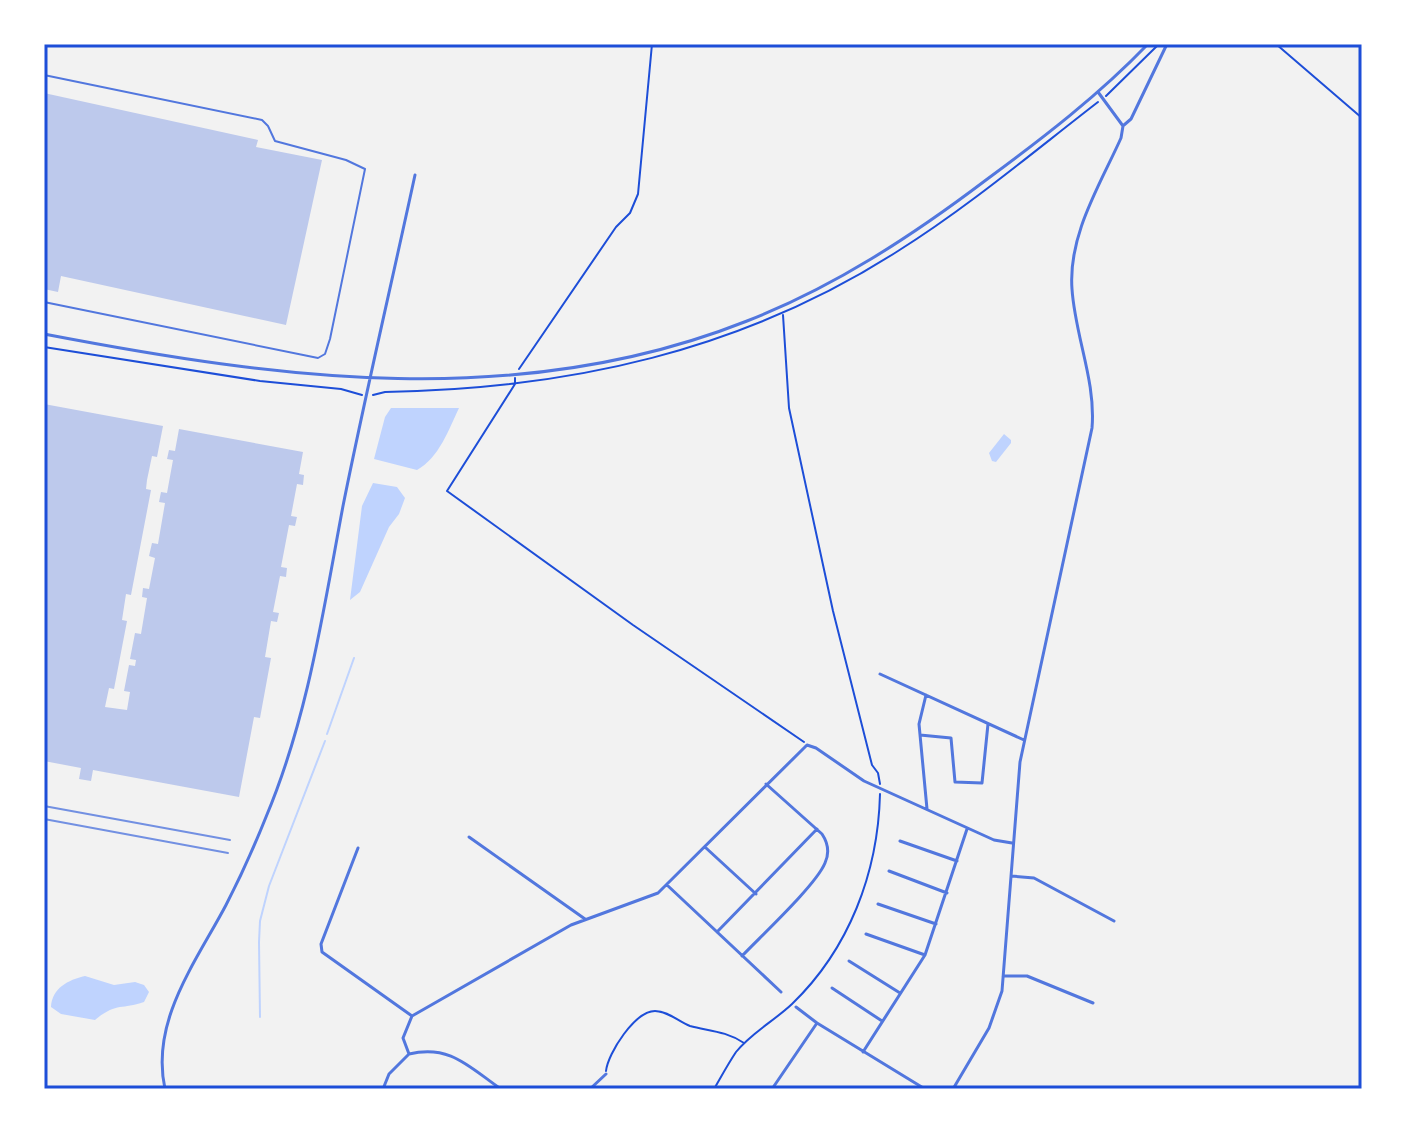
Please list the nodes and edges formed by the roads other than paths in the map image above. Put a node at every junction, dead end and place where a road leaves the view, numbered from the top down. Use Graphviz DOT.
graph roads {
  1 [pos="1148,44"];
  2 [pos="1167,44"];
  3 [pos="44,75"];
  4 [pos="1098,92"];
  5 [pos="1123,126"];
  6 [pos="415,175"];
  7 [pos="44,302"];
  8 [pos="44,334"];
  9 [pos="371,379"];
  10 [pos="880,674"];
  11 [pos="926,695"];
  12 [pos="988,724"];
  13 [pos="920,735"];
  14 [pos="1024,740"];
  15 [pos="766,784"];
  16 [pos="927,810"];
  17 [pos="967,828"];
  18 [pos="817,829"];
  19 [pos="469,837"];
  20 [pos="900,841"];
  21 [pos="1012,843"];
  22 [pos="706,847"];
  23 [pos="358,848"];
  24 [pos="957,861"];
  25 [pos="889,871"];
  26 [pos="1011,876"];
  27 [pos="667,885"];
  28 [pos="947,893"];
  29 [pos="756,894"];
  30 [pos="878,904"];
  31 [pos="585,919"];
  32 [pos="1114,921"];
  33 [pos="936,924"];
  34 [pos="717,932"];
  35 [pos="866,934"];
  36 [pos="925,955"];
  37 [pos="742,956"];
  38 [pos="849,961"];
  39 [pos="1003,976"];
  40 [pos="832,988"];
  41 [pos="781,992"];
  42 [pos="900,993"];
  43 [pos="1093,1003"];
  44 [pos="794,1005"];
  45 [pos="412,1016"];
  46 [pos="882,1021"];
  47 [pos="817,1023"];
  48 [pos="863,1052"];
  49 [pos="409,1054"];
  50 [pos="606,1074"];
  51 [pos="165,1089"];
  52 [pos="383,1089"];
  53 [pos="501,1089"];
  54 [pos="590,1089"];
  55 [pos="772,1089"];
  56 [pos="925,1089"];
  57 [pos="953,1089"];
  1 -- 4 [label="street"];
  2 -- 5 [label="street"];
  3 -- 7 [label="lane"];
  4 -- 5 [label="street"];
  4 -- 9 [label="street"];
  5 -- 14 [label="street"];
  6 -- 9 [label="street"];
  8 -- 9 [label="street"];
  9 -- 51 [label="street"];
  10 -- 11 [label="street"];
  11 -- 12 [label="street"];
  11 -- 13 [label="street"];
  12 -- 13 [label="street"];
  12 -- 14 [label="street"];
  13 -- 16 [label="street"];
  14 -- 21 [label="street"];
  15 -- 16 [label="street"];
  15 -- 18 [label="street"];
  15 -- 22 [label="street"];
  16 -- 17 [label="street"];
  17 -- 21 [label="street"];
  17 -- 24 [label="street"];
  18 -- 29 [label="street"];
  18 -- 37 [label="street"];
  19 -- 31 [label="street"];
  20 -- 24 [label="street"];
  21 -- 26 [label="street"];
  22 -- 27 [label="street"];
  22 -- 29 [label="street"];
  23 -- 45 [label="street"];
  24 -- 28 [label="street"];
  25 -- 28 [label="street"];
  26 -- 32 [label="street"];
  26 -- 39 [label="street"];
  27 -- 31 [label="street"];
  27 -- 34 [label="street"];
  28 -- 33 [label="street"];
  29 -- 34 [label="street"];
  30 -- 33 [label="street"];
  31 -- 45 [label="street"];
  33 -- 36 [label="street"];
  34 -- 37 [label="street"];
  35 -- 36 [label="street"];
  36 -- 42 [label="street"];
  37 -- 41 [label="street"];
  38 -- 42 [label="street"];
  39 -- 43 [label="street"];
  39 -- 57 [label="street"];
  40 -- 46 [label="street"];
  42 -- 46 [label="street"];
  44 -- 47 [label="street"];
  45 -- 49 [label="street"];
  46 -- 48 [label="street"];
  47 -- 48 [label="street"];
  47 -- 55 [label="street"];
  48 -- 56 [label="street"];
  49 -- 52 [label="street"];
  49 -- 53 [label="street"];
  50 -- 54 [label="street"];
}
